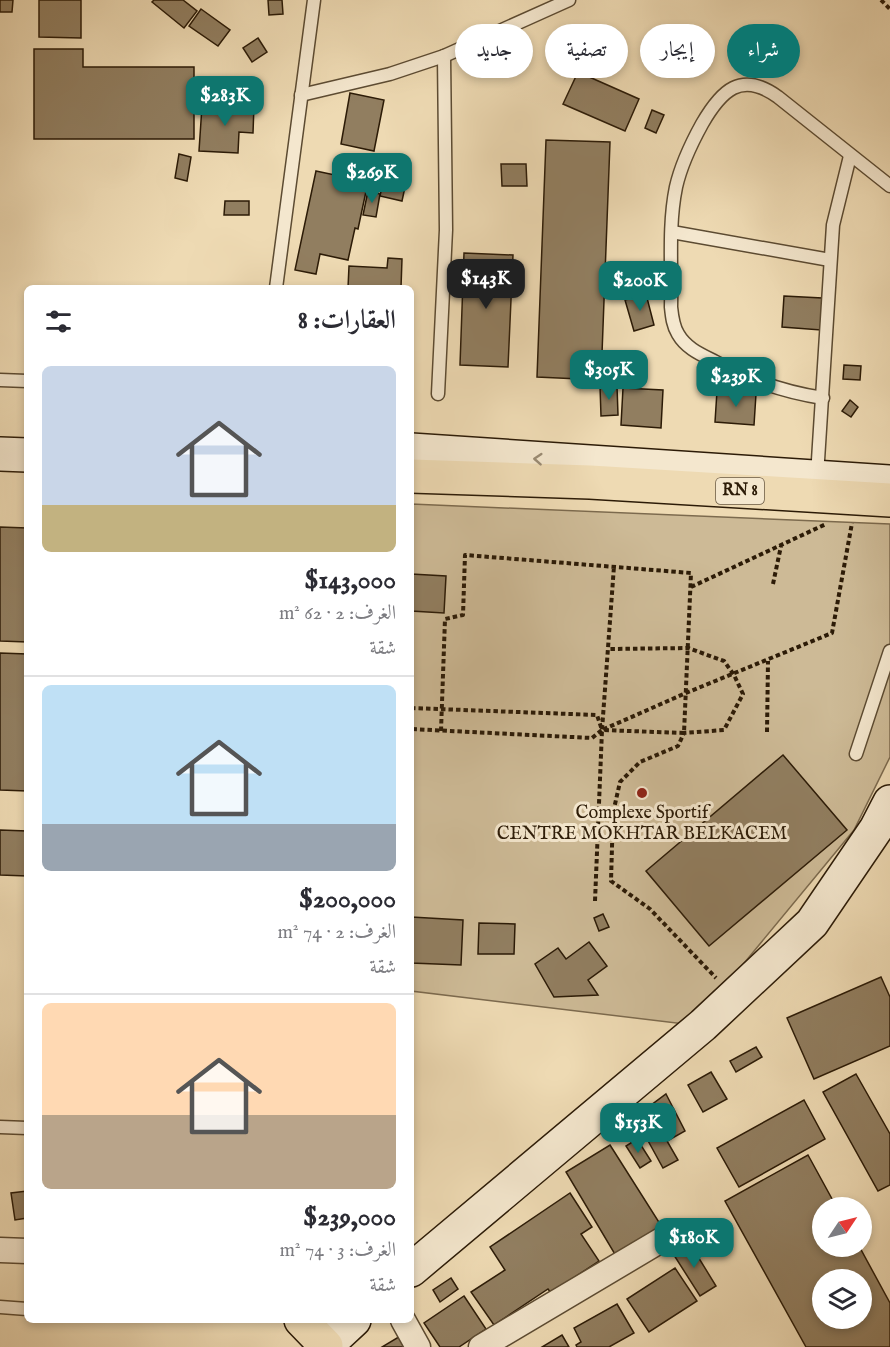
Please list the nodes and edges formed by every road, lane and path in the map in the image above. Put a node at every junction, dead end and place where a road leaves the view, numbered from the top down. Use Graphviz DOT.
graph roads {
  1 [pos="314,0"];
  2 [pos="569,0"];
  3 [pos="881,0"];
  4 [pos="890,9"];
  5 [pos="444,56"];
  6 [pos="301,95"];
  7 [pos="850,156"];
  8 [pos="890,186"];
  9 [pos="672,232"];
  10 [pos="830,260"];
  11 [pos="276,285"];
  12 [pos="0,380"];
  13 [pos="24,381"];
  14 [pos="438,394"];
  15 [pos="823,398"];
  16 [pos="414,450"];
  17 [pos="0,454"];
  18 [pos="24,455"];
  19 [pos="414,476"];
  20 [pos="817,477"];
  21 [pos="890,482"];
  22 [pos="890,500"];
  23 [pos="831,522"];
  24 [pos="852,522"];
  25 [pos="781,545"];
  26 [pos="614,566"];
  27 [pos="773,585"];
  28 [pos="691,587"];
  29 [pos="688,648"];
  30 [pos="608,649"];
  31 [pos="890,651"];
  32 [pos="768,660"];
  33 [pos="734,675"];
  34 [pos="686,693"];
  35 [pos="414,708"];
  36 [pos="441,709"];
  37 [pos="414,729"];
  38 [pos="602,730"];
  39 [pos="441,731"];
  40 [pos="767,732"];
  41 [pos="684,733"];
  42 [pos="856,754"];
  43 [pos="890,802"];
  44 [pos="598,813"];
  45 [pos="613,813"];
  46 [pos="595,901"];
  47 [pos="734,996"];
  48 [pos="0,1128"];
  49 [pos="24,1128"];
  50 [pos="663,1239"];
  51 [pos="0,1250"];
  52 [pos="24,1251"];
  53 [pos="414,1267"];
  54 [pos="0,1308"];
  55 [pos="24,1309"];
  56 [pos="304,1323"];
  57 [pos="351,1323"];
  58 [pos="405,1323"];
  59 [pos="326,1347"];
  60 [pos="418,1347"];
  61 [pos="481,1347"];
  1 -- 6 [label="lane"];
  2 -- 5 [label="lane"];
  3 -- 4 [label="path"];
  5 -- 6 [label="lane"];
  5 -- 14 [label="lane"];
  6 -- 11 [label="lane"];
  7 -- 8 [label="lane"];
  7 -- 9 [label="lane"];
  7 -- 10 [label="lane"];
  9 -- 10 [label="lane"];
  9 -- 15 [label="lane"];
  10 -- 15 [label="lane"];
  12 -- 13 [label="lane"];
  15 -- 20 [label="lane"];
  20 -- 16 [label="main road, one-way"];
  17 -- 18 [label="main road"];
  19 -- 22 [label="main road, RN 8"];
  20 -- 21 [label="main road"];
  23 -- 25 [label="path"];
  24 -- 32 [label="path"];
  25 -- 27 [label="path"];
  25 -- 28 [label="path"];
  26 -- 28 [label="path"];
  26 -- 30 [label="path"];
  26 -- 36 [label="path"];
  28 -- 29 [label="path"];
  29 -- 30 [label="path"];
  29 -- 33 [label="path"];
  29 -- 34 [label="path"];
  30 -- 38 [label="path"];
  31 -- 42 [label="lane"];
  32 -- 33 [label="path"];
  32 -- 40 [label="path"];
  33 -- 34 [label="path"];
  33 -- 41 [label="path"];
  34 -- 38 [label="path"];
  34 -- 41 [label="path"];
  35 -- 36 [label="path"];
  36 -- 38 [label="path"];
  36 -- 39 [label="path"];
  37 -- 39 [label="path"];
  38 -- 39 [label="path"];
  38 -- 41 [label="path"];
  38 -- 44 [label="path"];
  41 -- 45 [label="path"];
  43 -- 47 [label="main road"];
  44 -- 45 [label="path"];
  44 -- 46 [label="path"];
  45 -- 47 [label="path"];
  47 -- 53 [label="main road"];
  48 -- 49 [label="lane"];
  50 -- 61 [label="street"];
  51 -- 52 [label="street"];
  54 -- 55 [label="lane"];
  56 -- 59 [label="main road"];
  57 -- 59 [label="main road"];
  58 -- 60 [label="street"];
}
